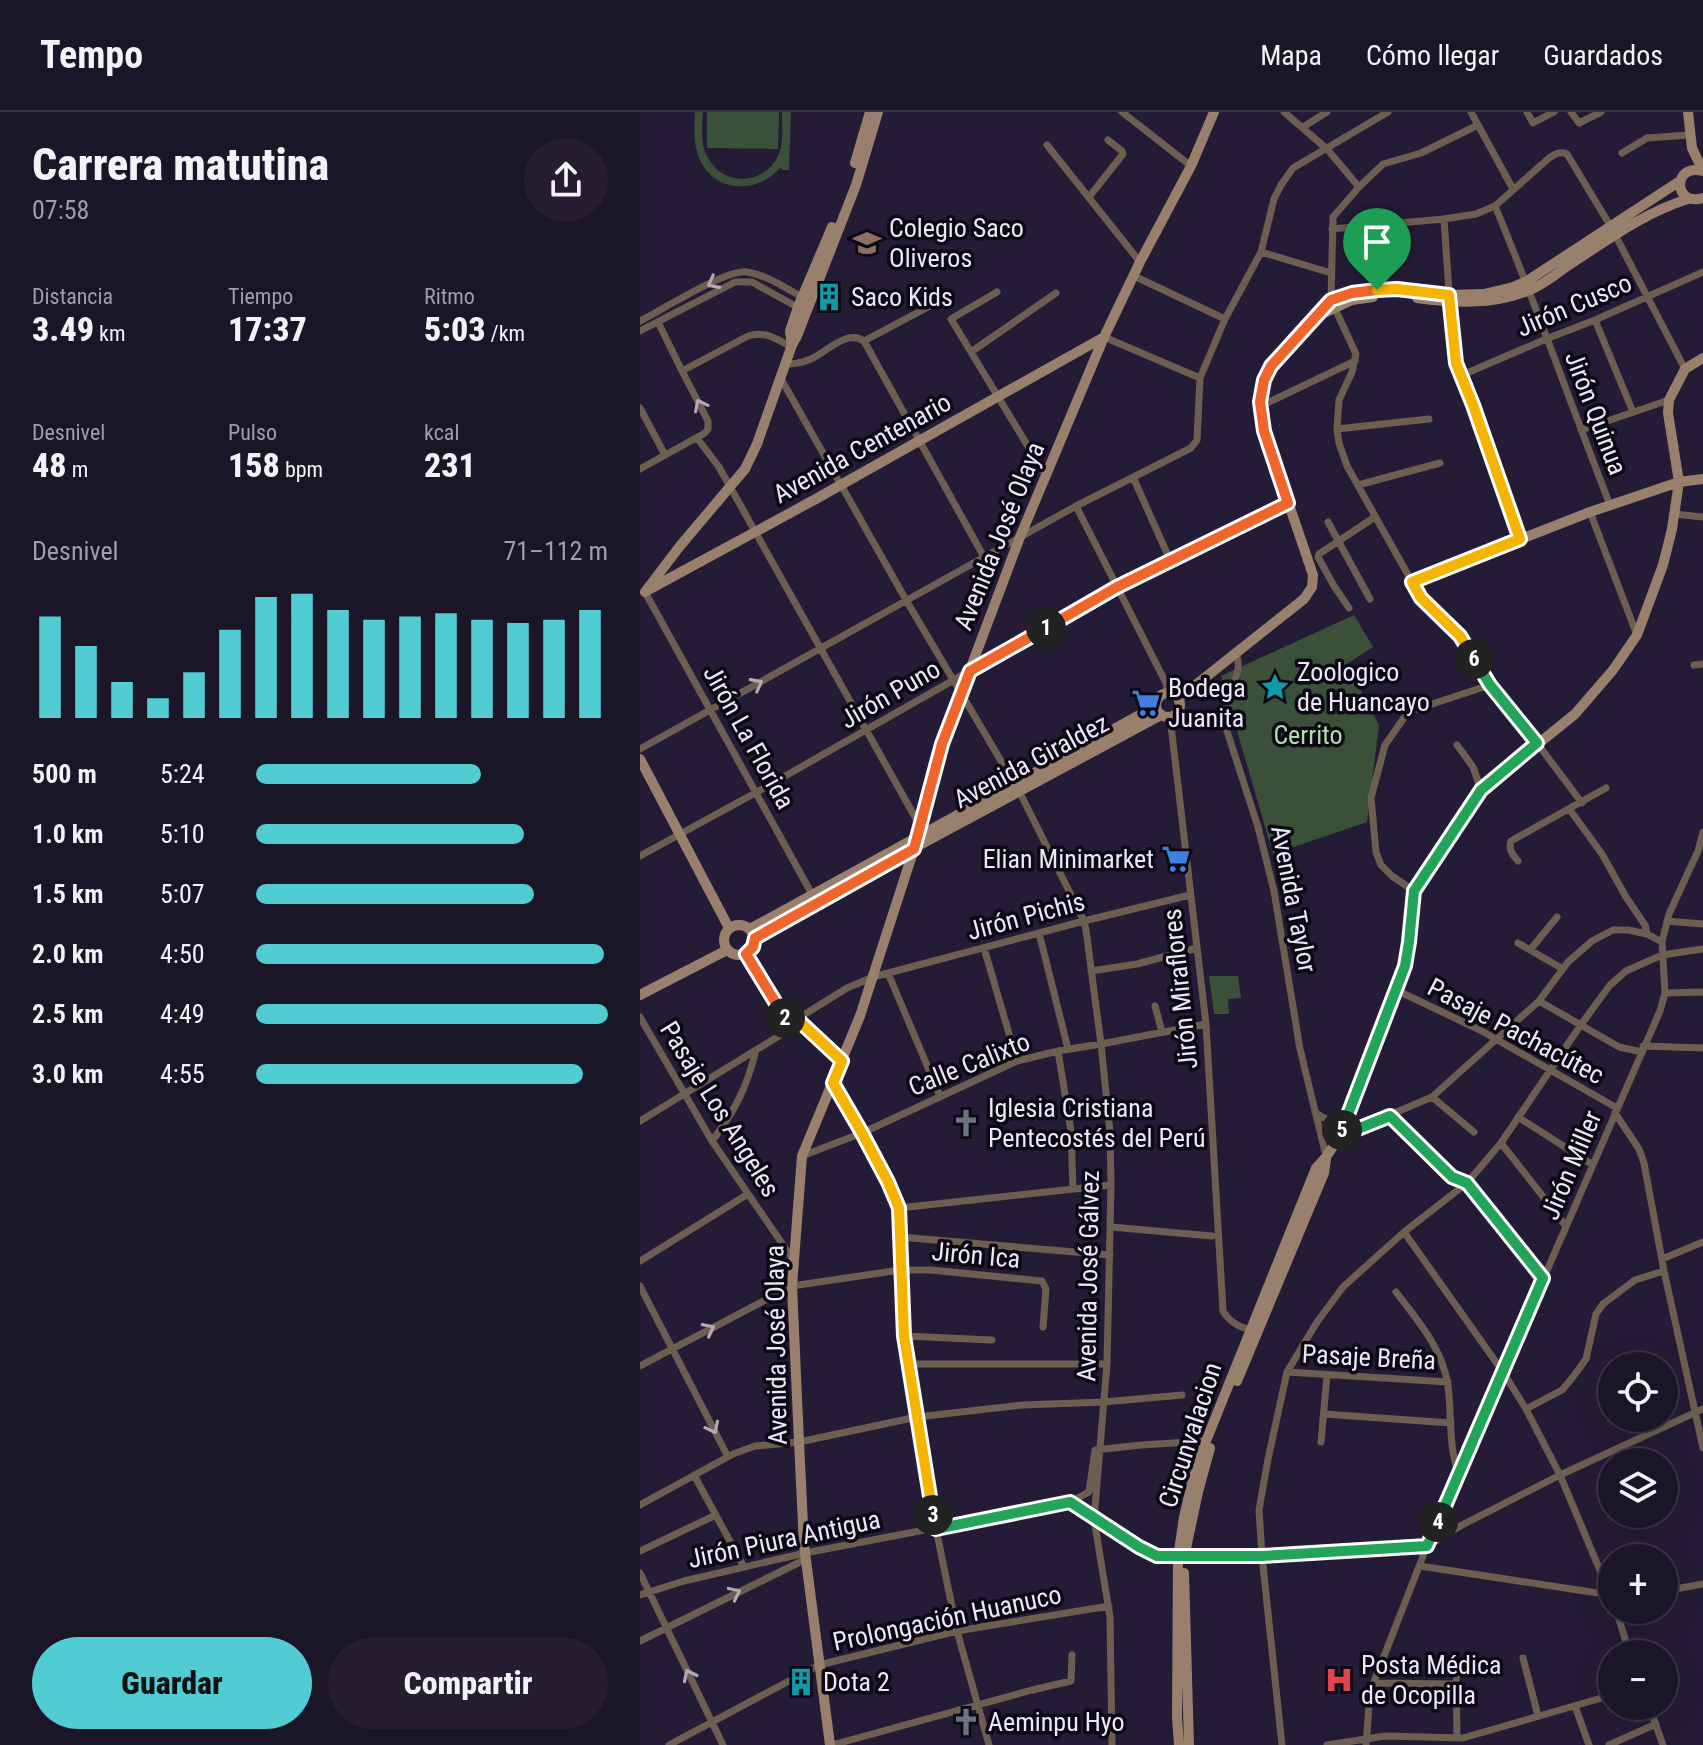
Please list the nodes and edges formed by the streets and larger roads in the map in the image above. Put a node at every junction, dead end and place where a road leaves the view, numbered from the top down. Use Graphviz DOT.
graph roads {
  1 [pos="870,112"];
  2 [pos="878,112"];
  3 [pos="1122,112"];
  4 [pos="1214,112"];
  5 [pos="1284,112"];
  6 [pos="1327,112"];
  7 [pos="1388,112"];
  8 [pos="1471,112"];
  9 [pos="1527,112"];
  10 [pos="1554,112"];
  11 [pos="1571,112"];
  12 [pos="1601,112"];
  13 [pos="1688,112"];
  14 [pos="1478,125"];
  15 [pos="1303,127"];
  16 [pos="1690,135"];
  17 [pos="1108,140"];
  18 [pos="1047,145"];
  19 [pos="1692,148"];
  20 [pos="1327,149"];
  21 [pos="1622,153"];
  22 [pos="1191,166"];
  23 [pos="1703,171"];
  24 [pos="1683,177"];
  25 [pos="1359,187"];
  26 [pos="1513,189"];
  27 [pos="1089,197"];
  28 [pos="1703,198"];
  29 [pos="1688,199"];
  30 [pos="1653,200"];
  31 [pos="1495,206"];
  32 [pos="1659,211"];
  33 [pos="1444,219"];
  34 [pos="1332,229"];
  35 [pos="1613,231"];
  36 [pos="1261,252"];
  37 [pos="822,262"];
  38 [pos="1140,262"];
  39 [pos="1703,272"];
  40 [pos="1331,273"];
  41 [pos="1134,276"];
  42 [pos="1528,286"];
  43 [pos="997,292"];
  44 [pos="1056,293"];
  45 [pos="1647,296"];
  46 [pos="1450,299"];
  47 [pos="804,304"];
  48 [pos="1333,304"];
  49 [pos="930,306"];
  50 [pos="1225,319"];
  51 [pos="1595,320"];
  52 [pos="640,321"];
  53 [pos="658,322"];
  54 [pos="640,331"];
  55 [pos="1104,337"];
  56 [pos="1546,339"];
  57 [pos="864,341"];
  58 [pos="791,346"];
  59 [pos="971,352"];
  60 [pos="1703,358"];
  61 [pos="1355,361"];
  62 [pos="785,364"];
  63 [pos="1685,369"];
  64 [pos="682,371"];
  65 [pos="1460,376"];
  66 [pos="780,377"];
  67 [pos="1200,378"];
  68 [pos="998,396"];
  69 [pos="1669,400"];
  70 [pos="1261,406"];
  71 [pos="640,408"];
  72 [pos="1633,412"];
  73 [pos="1429,419"];
  74 [pos="1337,429"];
  75 [pos="1581,430"];
  76 [pos="697,438"];
  77 [pos="919,441"];
  78 [pos="665,455"];
  79 [pos="1440,463"];
  80 [pos="640,469"];
  81 [pos="1046,476"];
  82 [pos="1133,477"];
  83 [pos="1703,479"];
  84 [pos="1679,482"];
  85 [pos="841,485"];
  86 [pos="1358,485"];
  87 [pos="730,487"];
  88 [pos="1288,503"];
  89 [pos="1610,505"];
  90 [pos="1076,506"];
  91 [pos="1590,512"];
  92 [pos="1674,514"];
  93 [pos="1375,517"];
  94 [pos="1703,517"];
  95 [pos="1328,522"];
  96 [pos="757,532"];
  97 [pos="1020,537"];
  98 [pos="1520,539"];
  99 [pos="1339,541"];
  100 [pos="984,557"];
  101 [pos="1170,560"];
  102 [pos="1412,582"];
  103 [pos="1117,587"];
  104 [pos="642,593"];
  105 [pos="1370,599"];
  106 [pos="906,600"];
  107 [pos="1349,608"];
  108 [pos="1637,635"];
  109 [pos="822,649"];
  110 [pos="1236,653"];
  111 [pos="970,671"];
  112 [pos="953,681"];
  113 [pos="1490,685"];
  114 [pos="961,694"];
  115 [pos="1174,696"];
  116 [pos="710,709"];
  117 [pos="1163,713"];
  118 [pos="866,730"];
  119 [pos="1537,743"];
  120 [pos="1457,745"];
  121 [pos="640,749"];
  122 [pos="640,759"];
  123 [pos="1606,788"];
  124 [pos="1017,789"];
  125 [pos="1481,790"];
  126 [pos="757,792"];
  127 [pos="1582,803"];
  128 [pos="1570,810"];
  129 [pos="920,826"];
  130 [pos="1703,832"];
  131 [pos="679,834"];
  132 [pos="915,844"];
  133 [pos="640,856"];
  134 [pos="1518,861"];
  135 [pos="1414,891"];
  136 [pos="1190,895"];
  137 [pos="815,898"];
  138 [pos="1557,917"];
  139 [pos="1084,921"];
  140 [pos="1667,921"];
  141 [pos="1703,924"];
  142 [pos="729,928"];
  143 [pos="752,933"];
  144 [pos="1039,933"];
  145 [pos="1647,934"];
  146 [pos="1662,942"];
  147 [pos="1518,943"];
  148 [pos="984,948"];
  149 [pos="1197,948"];
  150 [pos="1703,949"];
  151 [pos="1530,950"];
  152 [pos="724,951"];
  153 [pos="746,954"];
  154 [pos="1662,955"];
  155 [pos="1563,969"];
  156 [pos="1091,971"];
  157 [pos="888,973"];
  158 [pos="873,977"];
  159 [pos="1396,990"];
  160 [pos="1703,992"];
  161 [pos="1665,993"];
  162 [pos="640,995"];
  163 [pos="1539,1001"];
  164 [pos="1155,1006"];
  165 [pos="640,1017"];
  166 [pos="797,1019"];
  167 [pos="787,1021"];
  168 [pos="1206,1024"];
  169 [pos="1580,1026"];
  170 [pos="1162,1032"];
  171 [pos="1496,1039"];
  172 [pos="1101,1044"];
  173 [pos="1703,1048"];
  174 [pos="1068,1049"];
  175 [pos="1642,1049"];
  176 [pos="756,1050"];
  177 [pos="1058,1051"];
  178 [pos="842,1061"];
  179 [pos="1017,1061"];
  180 [pos="1550,1070"];
  181 [pos="833,1083"];
  182 [pos="685,1093"];
  183 [pos="940,1096"];
  184 [pos="1432,1097"];
  185 [pos="1616,1110"];
  186 [pos="1315,1112"];
  187 [pos="1347,1115"];
  188 [pos="1390,1116"];
  189 [pos="1518,1117"];
  190 [pos="640,1121"];
  191 [pos="1474,1132"];
  192 [pos="862,1133"];
  193 [pos="1340,1136"];
  194 [pos="712,1141"];
  195 [pos="1501,1143"];
  196 [pos="802,1156"];
  197 [pos="1326,1157"];
  198 [pos="1593,1165"];
  199 [pos="1467,1183"];
  200 [pos="1111,1185"];
  201 [pos="1073,1189"];
  202 [pos="748,1194"];
  203 [pos="899,1208"];
  204 [pos="1566,1226"];
  205 [pos="1111,1227"];
  206 [pos="1404,1232"];
  207 [pos="1212,1236"];
  208 [pos="900,1237"];
  209 [pos="1703,1242"];
  210 [pos="1110,1255"];
  211 [pos="1662,1259"];
  212 [pos="640,1261"];
  213 [pos="794,1261"];
  214 [pos="900,1270"];
  215 [pos="1664,1271"];
  216 [pos="1543,1278"];
  217 [pos="640,1286"];
  218 [pos="792,1286"];
  219 [pos="1396,1292"];
  220 [pos="1043,1327"];
  221 [pos="1253,1331"];
  222 [pos="904,1336"];
  223 [pos="992,1340"];
  224 [pos="672,1349"];
  225 [pos="908,1364"];
  226 [pos="1107,1364"];
  227 [pos="640,1366"];
  228 [pos="1287,1372"];
  229 [pos="1503,1372"];
  230 [pos="1327,1375"];
  231 [pos="1448,1382"];
  232 [pos="1182,1395"];
  233 [pos="1104,1402"];
  234 [pos="1526,1409"];
  235 [pos="1699,1411"];
  236 [pos="1324,1414"];
  237 [pos="917,1417"];
  238 [pos="1451,1423"];
  239 [pos="1206,1441"];
  240 [pos="799,1442"];
  241 [pos="1321,1442"];
  242 [pos="1703,1448"];
  243 [pos="1097,1450"];
  244 [pos="1083,1451"];
  245 [pos="728,1457"];
  246 [pos="1459,1474"];
  247 [pos="694,1475"];
  248 [pos="1560,1475"];
  249 [pos="1070,1502"];
  250 [pos="640,1505"];
  251 [pos="716,1515"];
  252 [pos="1094,1519"];
  253 [pos="936,1529"];
  254 [pos="1427,1546"];
  255 [pos="640,1551"];
  256 [pos="805,1556"];
  257 [pos="1262,1556"];
  258 [pos="1181,1558"];
  259 [pos="1598,1565"];
  260 [pos="1420,1566"];
  261 [pos="744,1567"];
  262 [pos="640,1573"];
  263 [pos="1703,1584"];
  264 [pos="1678,1588"];
  265 [pos="649,1592"];
  266 [pos="1598,1594"];
  267 [pos="640,1595"];
  268 [pos="1109,1606"];
  269 [pos="666,1627"];
  270 [pos="957,1631"];
  271 [pos="640,1641"];
  272 [pos="1072,1655"];
  273 [pos="1523,1658"];
  274 [pos="819,1665"];
  275 [pos="1456,1666"];
  276 [pos="1374,1683"];
  277 [pos="1455,1684"];
  278 [pos="1598,1699"];
  279 [pos="976,1705"];
  280 [pos="1575,1706"];
  281 [pos="1538,1716"];
  282 [pos="1654,1720"];
  283 [pos="712,1722"];
  284 [pos="1656,1724"];
  285 [pos="1462,1740"];
  286 [pos="1417,1741"];
  287 [pos="1366,1742"];
  288 [pos="669,1745"];
  289 [pos="723,1745"];
  290 [pos="831,1745"];
  291 [pos="989,1745"];
  292 [pos="1112,1745"];
  293 [pos="1179,1745"];
  294 [pos="1189,1745"];
  295 [pos="1282,1745"];
  296 [pos="1327,1745"];
  297 [pos="1589,1745"];
  298 [pos="1609,1745"];
  299 [pos="1663,1745"];
  1 -- 37 [label="street"];
  2 -- 37 [label="street"];
  3 -- 22 [label="street"];
  4 -- 22 [label="street, Avenida José Olaya"];
  5 -- 15 [label="street"];
  6 -- 15 [label="street"];
  7 -- 20 [label="street"];
  8 -- 14 [label="street"];
  9 -- 10 [label="street"];
  11 -- 12 [label="street"];
  13 -- 16 [label="street"];
  14 -- 25 [label="street"];
  14 -- 26 [label="street"];
  15 -- 20 [label="street"];
  16 -- 19 [label="street"];
  16 -- 21 [label="street"];
  17 -- 27 [label="street"];
  18 -- 27 [label="street"];
  19 -- 23 [label="street"];
  19 -- 24 [label="street"];
  20 -- 25 [label="street"];
  20 -- 36 [label="street"];
  22 -- 38 [label="street, Avenida José Olaya"];
  23 -- 24 [label="street"];
  24 -- 29 [label="street"];
  24 -- 30 [label="street"];
  25 -- 34 [label="street"];
  26 -- 31 [label="street"];
  26 -- 35 [label="street"];
  27 -- 38 [label="street"];
  28 -- 29 [label="street"];
  29 -- 32 [label="street"];
  30 -- 32 [label="street"];
  30 -- 35 [label="street"];
  31 -- 33 [label="street"];
  31 -- 42 [label="street, Jirón Quinua"];
  32 -- 35 [label="street"];
  33 -- 34 [label="street"];
  33 -- 46 [label="street"];
  34 -- 40 [label="street"];
  35 -- 42 [label="street"];
  35 -- 45 [label="street"];
  36 -- 40 [label="street"];
  36 -- 50 [label="street"];
  37 -- 47 [label="street"];
  38 -- 41 [label="street, Avenida José Olaya"];
  39 -- 45 [label="street, Jirón Cusco"];
  40 -- 48 [label="street"];
  41 -- 50 [label="street"];
  41 -- 55 [label="street, Avenida José Olaya"];
  42 -- 46 [label="street"];
  42 -- 56 [label="street, Jirón Quinua"];
  43 -- 59 [label="street"];
  44 -- 59 [label="street"];
  45 -- 51 [label="street, Jirón Cusco"];
  45 -- 63 [label="street"];
  46 -- 48 [label="street"];
  46 -- 65 [label="street"];
  47 -- 52 [label="street, one-way"];
  47 -- 53 [label="street"];
  47 -- 58 [label="street"];
  48 -- 61 [label="street"];
  48 -- 70 [label="street"];
  49 -- 57 [label="street"];
  50 -- 67 [label="street"];
  51 -- 56 [label="street, Jirón Cusco"];
  51 -- 72 [label="street"];
  53 -- 54 [label="street"];
  53 -- 64 [label="street"];
  55 -- 67 [label="street"];
  55 -- 68 [label="street, Avenida Centenario"];
  55 -- 81 [label="street, Avenida José Olaya"];
  56 -- 65 [label="street, Jirón Cusco"];
  56 -- 75 [label="street, Jirón Quinua"];
  57 -- 62 [label="street"];
  57 -- 77 [label="street"];
  58 -- 62 [label="street"];
  58 -- 64 [label="street"];
  59 -- 68 [label="street"];
  60 -- 63 [label="street"];
  61 -- 70 [label="street"];
  61 -- 74 [label="street"];
  62 -- 66 [label="street"];
  63 -- 69 [label="street"];
  76 -- 64 [label="street, one-way"];
  65 -- 98 [label="street"];
  66 -- 85 [label="street, Avenida José Gálvez"];
  66 -- 87 [label="street"];
  67 -- 82 [label="street"];
  68 -- 77 [label="street, Avenida Centenario"];
  68 -- 81 [label="street"];
  69 -- 72 [label="street"];
  69 -- 84 [label="street, Circunvalacion"];
  70 -- 88 [label="street"];
  71 -- 78 [label="street"];
  72 -- 75 [label="street"];
  73 -- 74 [label="street"];
  74 -- 86 [label="street"];
  75 -- 89 [label="street, Jirón Quinua"];
  76 -- 78 [label="street"];
  76 -- 87 [label="street"];
  77 -- 85 [label="street, Avenida Centenario"];
  77 -- 100 [label="street"];
  78 -- 80 [label="street"];
  79 -- 86 [label="street"];
  81 -- 97 [label="street, Avenida José Olaya"];
  82 -- 90 [label="street"];
  82 -- 101 [label="street"];
  83 -- 84 [label="street"];
  84 -- 89 [label="street"];
  84 -- 92 [label="street, Circunvalacion"];
  85 -- 96 [label="street, Avenida Centenario"];
  85 -- 106 [label="street, Avenida José Gálvez"];
  86 -- 93 [label="street"];
  87 -- 96 [label="street"];
  87 -- 104 [label="street"];
  88 -- 101 [label="street, Jirón Puno"];
  88 -- 110 [label="street, Avenida Giraldez"];
  89 -- 91 [label="street"];
  90 -- 97 [label="street"];
  90 -- 103 [label="street"];
  91 -- 98 [label="street"];
  91 -- 108 [label="street"];
  92 -- 94 [label="street"];
  92 -- 108 [label="street, Circunvalacion"];
  93 -- 99 [label="street"];
  93 -- 102 [label="street"];
  95 -- 99 [label="street"];
  96 -- 104 [label="street, Avenida Centenario"];
  96 -- 109 [label="street"];
  97 -- 100 [label="street"];
  97 -- 111 [label="street, Avenida José Olaya"];
  98 -- 102 [label="street"];
  99 -- 105 [label="street"];
  99 -- 107 [label="street"];
  100 -- 106 [label="street"];
  101 -- 103 [label="street, Jirón Puno"];
  102 -- 113 [label="street"];
  103 -- 111 [label="street, Jirón Puno"];
  103 -- 115 [label="street"];
  104 -- 116 [label="street, Jirón La Florida"];
  106 -- 109 [label="street"];
  106 -- 112 [label="street, Avenida José Gálvez"];
  108 -- 119 [label="street, Circunvalacion"];
  116 -- 109 [label="street, one-way"];
  109 -- 118 [label="street"];
  110 -- 115 [label="street, Avenida Giraldez"];
  110 -- 186 [label="street, Avenida Taylor"];
  111 -- 112 [label="street, Jirón Puno"];
  111 -- 114 [label="street, Avenida José Olaya"];
  112 -- 114 [label="street, Avenida José Gálvez"];
  112 -- 118 [label="street, Jirón Puno"];
  113 -- 119 [label="street"];
  113 -- 135 [label="street"];
  114 -- 124 [label="street, Avenida José Gálvez"];
  114 -- 129 [label="street, Avenida José Olaya"];
  115 -- 117 [label="street, Avenida Giraldez"];
  115 -- 117 [label="street"];
  116 -- 121 [label="street"];
  116 -- 126 [label="street, Jirón La Florida"];
  117 -- 124 [label="street, Avenida Giraldez"];
  117 -- 136 [label="street, Jirón Miraflores"];
  118 -- 126 [label="street, Jirón Puno"];
  118 -- 129 [label="street"];
  119 -- 125 [label="street, Circunvalacion"];
  119 -- 127 [label="street"];
  120 -- 125 [label="street"];
  122 -- 131 [label="street"];
  123 -- 127 [label="street"];
  124 -- 132 [label="street, Avenida Giraldez"];
  124 -- 139 [label="street, Avenida José Gálvez"];
  125 -- 135 [label="street, Circunvalacion"];
  126 -- 131 [label="street, Jirón Puno"];
  126 -- 137 [label="street, Jirón La Florida"];
  127 -- 128 [label="street"];
  128 -- 134 [label="street"];
  128 -- 145 [label="street"];
  129 -- 132 [label="street, Avenida José Olaya"];
  130 -- 140 [label="street, Jirón Miller"];
  131 -- 133 [label="street, Jirón Puno"];
  131 -- 142 [label="street"];
  132 -- 137 [label="street, Avenida Giraldez"];
  132 -- 158 [label="street, Avenida José Olaya"];
  135 -- 159 [label="street, Circunvalacion"];
  136 -- 139 [label="street, Jirón Pichis"];
  136 -- 149 [label="street, Jirón Miraflores"];
  137 -- 143 [label="street, Avenida Giraldez"];
  138 -- 151 [label="street"];
  139 -- 144 [label="street, Jirón Pichis"];
  139 -- 156 [label="street, Avenida José Gálvez"];
  140 -- 141 [label="street"];
  140 -- 146 [label="street, Jirón Miller"];
  142 -- 143 [label="street"];
  142 -- 152 [label="street"];
  143 -- 153 [label="street"];
  144 -- 148 [label="street, Jirón Pichis"];
  144 -- 174 [label="street"];
  145 -- 146 [label="street"];
  145 -- 155 [label="street"];
  146 -- 154 [label="street, Jirón Miller"];
  147 -- 151 [label="street"];
  148 -- 157 [label="street, Jirón Pichis"];
  148 -- 179 [label="street"];
  149 -- 156 [label="street"];
  149 -- 168 [label="street, Jirón Miraflores"];
  150 -- 154 [label="street"];
  151 -- 155 [label="street"];
  152 -- 153 [label="street"];
  152 -- 162 [label="street"];
  153 -- 167 [label="street"];
  154 -- 161 [label="street, Jirón Miller"];
  154 -- 169 [label="street"];
  155 -- 163 [label="street"];
  156 -- 172 [label="street, Avenida José Gálvez"];
  157 -- 158 [label="street, Jirón Pichis"];
  157 -- 183 [label="street"];
  158 -- 166 [label="street, Jirón Pichis"];
  158 -- 178 [label="street, Avenida José Olaya"];
  159 -- 171 [label="street, Pasaje Pachacútec"];
  159 -- 187 [label="street, Circunvalacion"];
  160 -- 161 [label="street"];
  161 -- 175 [label="street, Jirón Miller"];
  163 -- 169 [label="street"];
  163 -- 171 [label="street"];
  164 -- 170 [label="street"];
  165 -- 182 [label="street, Pasaje Los Angeles"];
  166 -- 167 [label="street"];
  166 -- 178 [label="street"];
  167 -- 176 [label="street"];
  168 -- 170 [label="street, Calle Calixto"];
  168 -- 221 [label="street, Jirón Miraflores"];
  169 -- 175 [label="street"];
  169 -- 180 [label="street"];
  170 -- 172 [label="street, Calle Calixto"];
  171 -- 180 [label="street, Pasaje Pachacútec"];
  171 -- 184 [label="street"];
  172 -- 174 [label="street, Calle Calixto"];
  172 -- 200 [label="street, Avenida José Gálvez"];
  173 -- 175 [label="street"];
  174 -- 177 [label="street, Calle Calixto"];
  175 -- 185 [label="street, Jirón Miller"];
  176 -- 182 [label="street"];
  176 -- 194 [label="street"];
  177 -- 179 [label="street, Calle Calixto"];
  177 -- 201 [label="street"];
  178 -- 181 [label="street, Avenida José Olaya"];
  179 -- 183 [label="street, Calle Calixto"];
  180 -- 185 [label="street, Pasaje Pachacútec"];
  180 -- 189 [label="street"];
  181 -- 192 [label="street"];
  181 -- 196 [label="street, Avenida José Olaya"];
  182 -- 190 [label="street"];
  182 -- 194 [label="street, Pasaje Los Angeles"];
  183 -- 192 [label="street, Calle Calixto"];
  184 -- 188 [label="street"];
  184 -- 191 [label="street"];
  185 -- 198 [label="street, Jirón Miller"];
  185 -- 211 [label="street"];
  186 -- 187 [label="street"];
  186 -- 197 [label="street, Avenida Taylor"];
  187 -- 193 [label="street, Circunvalacion"];
  188 -- 193 [label="street"];
  188 -- 199 [label="street"];
  189 -- 195 [label="street"];
  189 -- 198 [label="street"];
  192 -- 196 [label="street, Calle Calixto"];
  192 -- 203 [label="street"];
  193 -- 197 [label="street, Circunvalacion"];
  194 -- 202 [label="street, Pasaje Los Angeles"];
  195 -- 199 [label="street"];
  195 -- 204 [label="street"];
  196 -- 213 [label="street, Avenida José Olaya"];
  197 -- 221 [label="street, Circunvalacion"];
  198 -- 204 [label="street, Jirón Miller"];
  199 -- 206 [label="street"];
  199 -- 216 [label="street"];
  200 -- 201 [label="street"];
  200 -- 205 [label="street, Avenida José Gálvez"];
  201 -- 203 [label="street"];
  202 -- 212 [label="street"];
  202 -- 213 [label="street, Pasaje Los Angeles"];
  203 -- 208 [label="street"];
  204 -- 216 [label="street, Jirón Miller"];
  205 -- 207 [label="street"];
  205 -- 210 [label="street, Avenida José Gálvez"];
  206 -- 228 [label="street"];
  206 -- 229 [label="street"];
  208 -- 210 [label="street"];
  208 -- 214 [label="street"];
  209 -- 211 [label="street"];
  210 -- 226 [label="street, Avenida José Gálvez"];
  211 -- 215 [label="street"];
  213 -- 218 [label="street, Avenida José Olaya"];
  214 -- 218 [label="street, Jirón Ica"];
  214 -- 220 [label="street, Jirón Ica"];
  214 -- 222 [label="street"];
  215 -- 234 [label="street"];
  215 -- 235 [label="street"];
  216 -- 229 [label="street, Jirón Miller"];
  217 -- 224 [label="street"];
  224 -- 218 [label="street, Jirón Ica, one-way"];
  218 -- 240 [label="street, Avenida José Olaya"];
  219 -- 231 [label="street"];
  221 -- 239 [label="street, Circunvalacion"];
  221 -- 258 [label="street, Circunvalacion"];
  222 -- 223 [label="street"];
  222 -- 225 [label="street"];
  224 -- 227 [label="street, Jirón Ica"];
  224 -- 245 [label="street, one-way"];
  225 -- 226 [label="street"];
  225 -- 237 [label="street"];
  226 -- 233 [label="street, Avenida José Gálvez"];
  228 -- 230 [label="street, Pasaje Breña"];
  228 -- 257 [label="street"];
  229 -- 234 [label="street"];
  229 -- 246 [label="street, Jirón Miller"];
  230 -- 231 [label="street, Pasaje Breña"];
  230 -- 236 [label="street"];
  231 -- 238 [label="street"];
  232 -- 233 [label="street"];
  233 -- 237 [label="street"];
  233 -- 243 [label="street, Avenida José Gálvez"];
  234 -- 248 [label="street"];
  235 -- 242 [label="street"];
  235 -- 248 [label="street"];
  236 -- 238 [label="street"];
  236 -- 241 [label="street"];
  237 -- 240 [label="street"];
  237 -- 253 [label="street"];
  238 -- 246 [label="street"];
  239 -- 243 [label="street"];
  239 -- 258 [label="street, Circunvalacion"];
  240 -- 245 [label="street"];
  240 -- 256 [label="street, Avenida José Olaya"];
  243 -- 244 [label="street"];
  243 -- 249 [label="street"];
  243 -- 252 [label="street, Avenida José Gálvez"];
  245 -- 247 [label="street"];
  246 -- 254 [label="street, Jirón Miller"];
  247 -- 250 [label="street"];
  247 -- 251 [label="street"];
  248 -- 254 [label="street"];
  248 -- 259 [label="street"];
  249 -- 252 [label="street"];
  249 -- 253 [label="street, Jirón Piura Antigua"];
  251 -- 255 [label="street"];
  251 -- 261 [label="street"];
  252 -- 258 [label="street"];
  252 -- 268 [label="street, Avenida José Gálvez"];
  253 -- 256 [label="street, Jirón Piura Antigua"];
  253 -- 270 [label="street"];
  254 -- 257 [label="street"];
  254 -- 260 [label="street, Jirón Miller"];
  256 -- 261 [label="street, Jirón Piura Antigua"];
  269 -- 256 [label="street, one-way"];
  256 -- 274 [label="street, Avenida José Olaya"];
  257 -- 258 [label="street"];
  257 -- 295 [label="street"];
  258 -- 293 [label="street, Circunvalacion"];
  258 -- 294 [label="street, Circunvalacion"];
  260 -- 266 [label="street"];
  260 -- 276 [label="street, Jirón Miller"];
  261 -- 265 [label="street, Jirón Piura Antigua"];
  262 -- 265 [label="street"];
  263 -- 264 [label="street"];
  265 -- 267 [label="street, Jirón Piura Antigua"];
  265 -- 269 [label="street"];
  268 -- 270 [label="street, Prolongación Huanuco"];
  268 -- 292 [label="street, Avenida José Gálvez"];
  269 -- 271 [label="street"];
  283 -- 269 [label="street, one-way"];
  270 -- 274 [label="street, Prolongación Huanuco"];
  270 -- 279 [label="street"];
  272 -- 279 [label="street"];
  273 -- 281 [label="street"];
  274 -- 283 [label="street, Prolongación Huanuco"];
  274 -- 290 [label="street, Avenida José Olaya"];
  275 -- 277 [label="street"];
  276 -- 277 [label="street"];
  276 -- 287 [label="street, Jirón Miller"];
  277 -- 285 [label="street"];
  278 -- 280 [label="street"];
  279 -- 290 [label="street"];
  279 -- 291 [label="street"];
  280 -- 281 [label="street"];
  280 -- 297 [label="street"];
  281 -- 285 [label="street"];
  282 -- 284 [label="street"];
  283 -- 288 [label="street, Prolongación Huanuco"];
  283 -- 289 [label="street"];
  284 -- 298 [label="street"];
  284 -- 299 [label="street"];
  285 -- 286 [label="street"];
  286 -- 287 [label="street"];
  287 -- 296 [label="street"];
}
